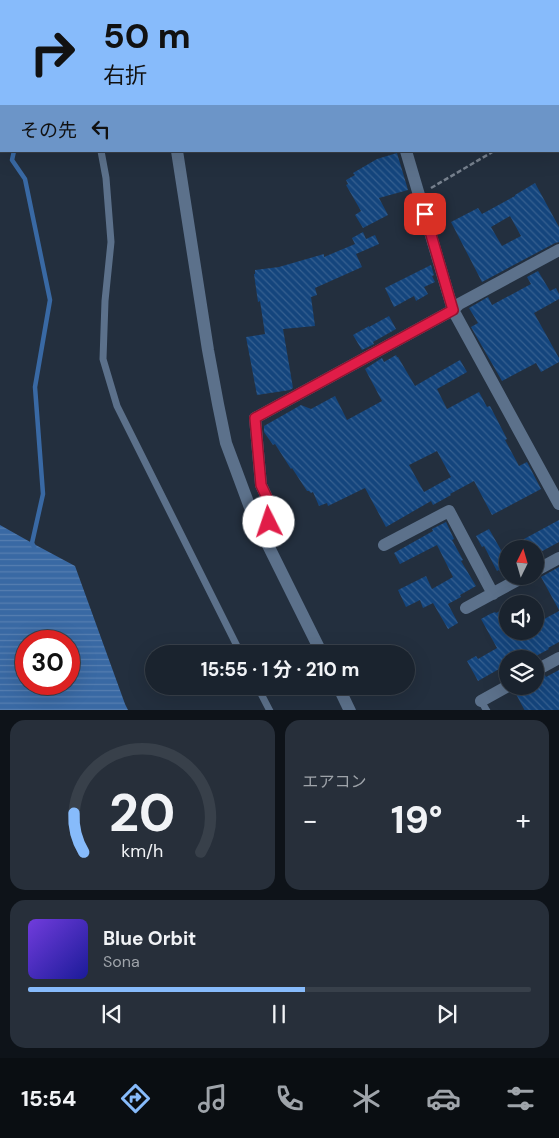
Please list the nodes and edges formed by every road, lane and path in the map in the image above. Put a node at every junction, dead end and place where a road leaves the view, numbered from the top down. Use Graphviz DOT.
graph roads {
  1 [pos="101,152"];
  2 [pos="177,152"];
  3 [pos="406,152"];
  4 [pos="492,152"];
  5 [pos="419,195"];
  6 [pos="559,250"];
  7 [pos="453,310"];
  8 [pos="559,504"];
  9 [pos="261,533"];
  10 [pos="384,545"];
  11 [pos="559,558"];
  12 [pos="544,566"];
  13 [pos="509,585"];
  14 [pos="493,594"];
  15 [pos="466,608"];
  16 [pos="236,645"];
  17 [pos="318,645"];
  18 [pos="559,658"];
  19 [pos="544,666"];
  20 [pos="499,694"];
  21 [pos="262,695"];
  22 [pos="342,695"];
  23 [pos="484,706"];
  24 [pos="270,710"];
  25 [pos="350,710"];
  1 -- 16 [label="lane"];
  2 -- 9 [label="street"];
  3 -- 5 [label="street"];
  4 -- 5 [label="path"];
  5 -- 7 [label="street"];
  6 -- 7 [label="street"];
  7 -- 8 [label="street"];
  7 -- 9 [label="street"];
  9 -- 17 [label="street"];
  10 -- 14 [label="street"];
  11 -- 12 [label="street"];
  13 -- 14 [label="street"];
  14 -- 15 [label="street"];
  18 -- 19 [label="street"];
  20 -- 23 [label="street"];
  21 -- 24 [label="lane"];
  22 -- 25 [label="street"];
}
